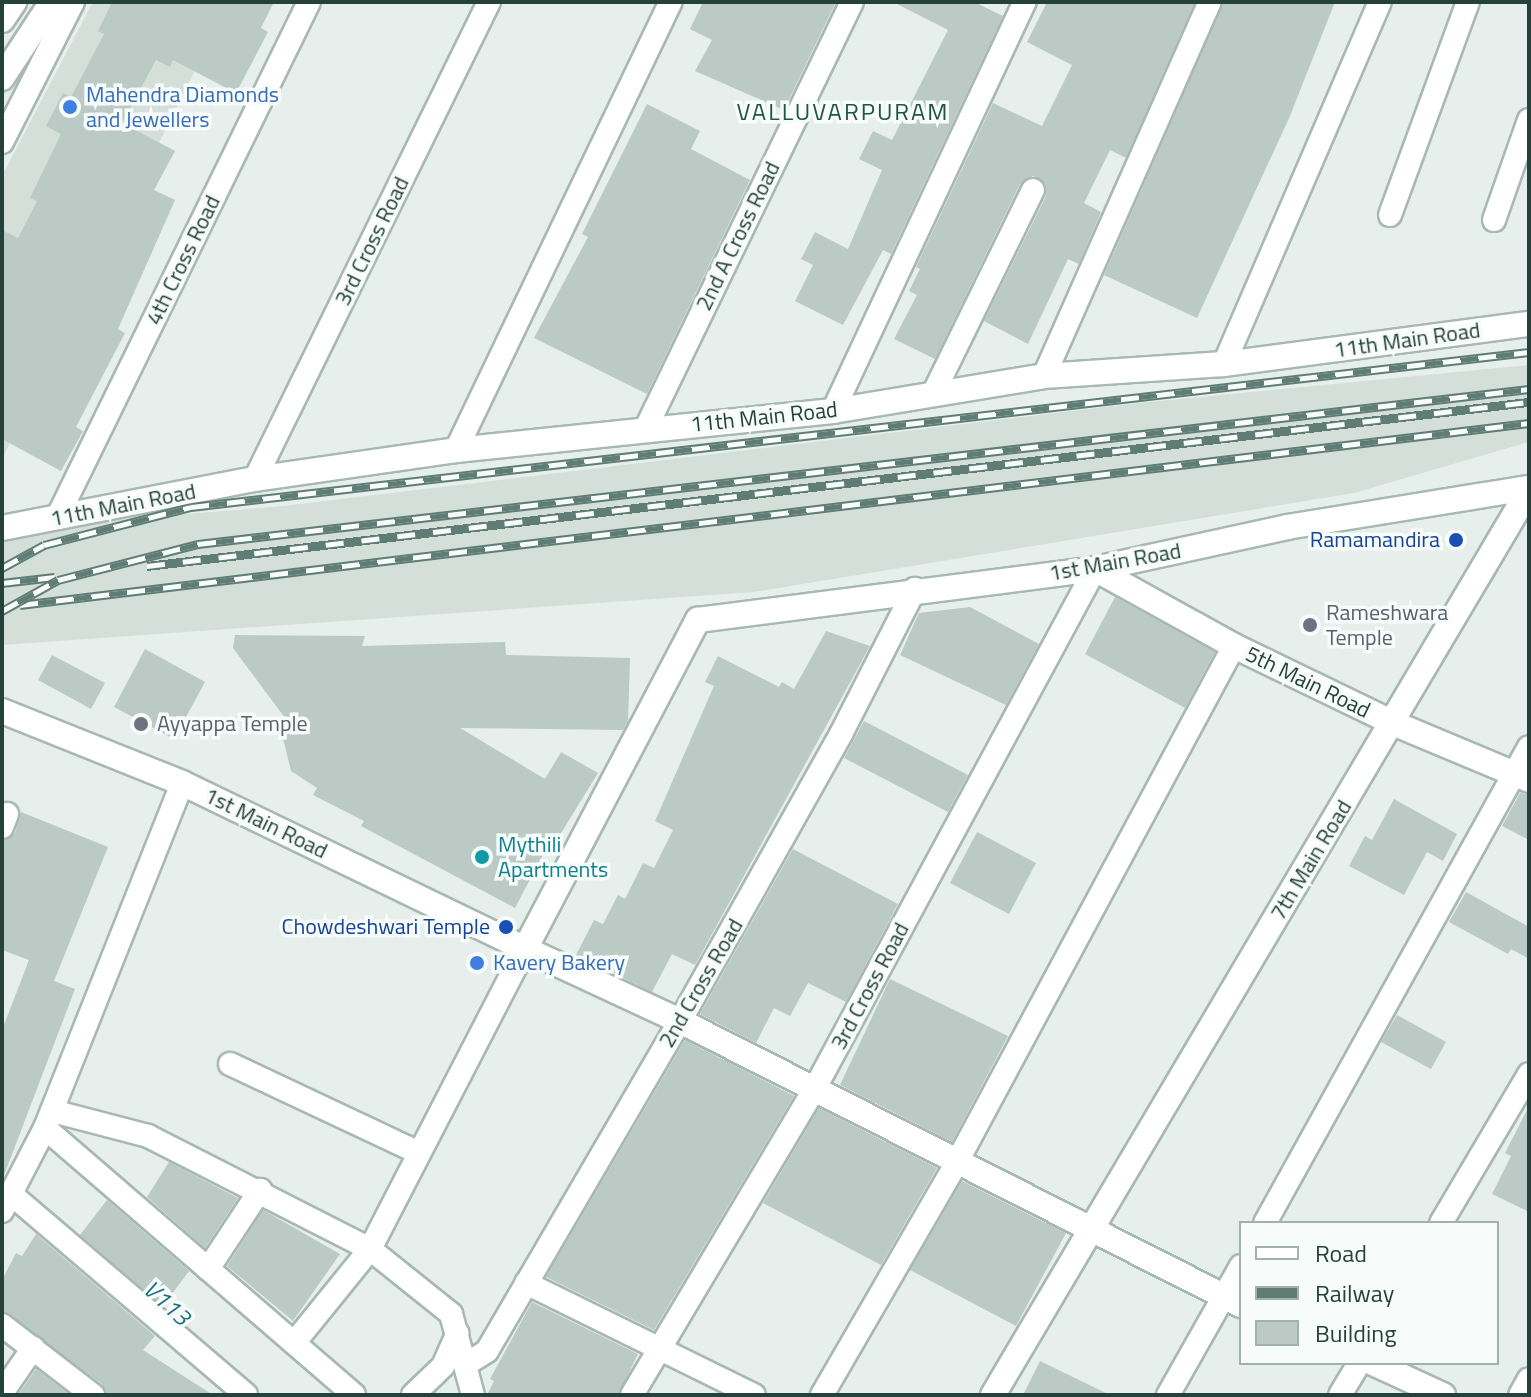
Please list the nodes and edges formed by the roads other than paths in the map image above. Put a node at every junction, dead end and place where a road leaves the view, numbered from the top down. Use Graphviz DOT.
graph roads {
  1 [pos="14,2"];
  2 [pos="52,2"];
  3 [pos="73,2"];
  4 [pos="309,2"];
  5 [pos="489,2"];
  6 [pos="671,2"];
  7 [pos="852,2"];
  8 [pos="1025,2"];
  9 [pos="1210,2"];
  10 [pos="1380,2"];
  11 [pos="1468,2"];
  12 [pos="2,20"];
  13 [pos="2,78"];
  14 [pos="1529,120"];
  15 [pos="2,142"];
  16 [pos="1033,190"];
  17 [pos="1390,215"];
  18 [pos="1494,220"];
  19 [pos="1529,324"];
  20 [pos="1224,364"];
  21 [pos="1044,376"];
  22 [pos="933,394"];
  23 [pos="833,411"];
  24 [pos="646,428"];
  25 [pos="456,450"];
  26 [pos="255,479"];
  27 [pos="1529,489"];
  28 [pos="57,518"];
  29 [pos="7,524"];
  30 [pos="1095,569"];
  31 [pos="915,589"];
  32 [pos="1234,646"];
  33 [pos="2,711"];
  34 [pos="1393,723"];
  35 [pos="1529,747"];
  36 [pos="1521,776"];
  37 [pos="182,783"];
  38 [pos="525,949"];
  39 [pos="680,1021"];
  40 [pos="230,1064"];
  41 [pos="1529,1074"];
  42 [pos="815,1088"];
  43 [pos="48,1119"];
  44 [pos="419,1153"];
  45 [pos="958,1160"];
  46 [pos="260,1190"];
  47 [pos="6,1203"];
  48 [pos="1266,1221"];
  49 [pos="1442,1221"];
  50 [pos="1092,1228"];
  51 [pos="370,1249"];
  52 [pos="208,1269"];
  53 [pos="1239,1274"];
  54 [pos="526,1283"];
  55 [pos="1232,1302"];
  56 [pos="2,1325"];
  57 [pos="458,1333"];
  58 [pos="294,1343"];
  59 [pos="33,1348"];
  60 [pos="658,1351"];
  61 [pos="468,1363"];
  62 [pos="1358,1365"];
  63 [pos="1377,1365"];
  64 [pos="1529,1379"];
  65 [pos="2,1393"];
  66 [pos="93,1395"];
  67 [pos="246,1395"];
  68 [pos="354,1395"];
  69 [pos="413,1395"];
  70 [pos="473,1395"];
  71 [pos="632,1395"];
  72 [pos="754,1395"];
  73 [pos="822,1395"];
  74 [pos="993,1395"];
  75 [pos="1168,1395"];
  76 [pos="1340,1395"];
  77 [pos="1443,1395"];
  78 [pos="1520,1395"];
  1 -- 12 [label="main road"];
  2 -- 13 [label="main road"];
  3 -- 15 [label="street"];
  4 -- 28 [label="street, 4th Cross Road"];
  5 -- 26 [label="street, 3rd Cross Road"];
  6 -- 25 [label="street"];
  7 -- 24 [label="street, 2nd A Cross Road"];
  8 -- 23 [label="street"];
  9 -- 21 [label="street"];
  10 -- 20 [label="street"];
  11 -- 17 [label="street"];
  14 -- 18 [label="street"];
  16 -- 22 [label="street"];
  19 -- 20 [label="main road, 11th Main Road"];
  20 -- 21 [label="main road, 11th Main Road"];
  21 -- 22 [label="main road, 11th Main Road"];
  22 -- 23 [label="main road, 11th Main Road"];
  23 -- 24 [label="main road, 11th Main Road"];
  24 -- 25 [label="main road, 11th Main Road"];
  25 -- 26 [label="main road, 11th Main Road"];
  26 -- 28 [label="main road, 11th Main Road"];
  27 -- 30 [label="main road, 1st Main Road"];
  27 -- 34 [label="main road, 7th Main Road"];
  28 -- 29 [label="main road, 11th Main Road"];
  30 -- 31 [label="main road, 1st Main Road"];
  30 -- 32 [label="main road, 5th Main Road"];
  30 -- 42 [label="street, 3rd Cross Road"];
  31 -- 38 [label="main road, 1st Main Road"];
  31 -- 39 [label="street, 2nd Cross Road"];
  32 -- 34 [label="main road, 5th Main Road"];
  32 -- 45 [label="street"];
  33 -- 37 [label="main road, 1st Main Road"];
  34 -- 36 [label="main road, 5th Main Road"];
  34 -- 50 [label="main road, 7th Main Road"];
  35 -- 36 [label="street"];
  36 -- 48 [label="street"];
  37 -- 38 [label="main road, 1st Main Road"];
  37 -- 43 [label="street"];
  38 -- 39 [label="main road, 1st Main Road"];
  38 -- 44 [label="street"];
  39 -- 42 [label="main road, 1st Main Road"];
  39 -- 54 [label="street, 2nd Cross Road"];
  40 -- 44 [label="street"];
  41 -- 49 [label="street"];
  42 -- 45 [label="main road, 1st Main Road"];
  42 -- 60 [label="street, 3rd Cross Road"];
  43 -- 46 [label="street"];
  43 -- 47 [label="street"];
  43 -- 52 [label="street"];
  44 -- 51 [label="street"];
  45 -- 50 [label="main road, 1st Main Road"];
  45 -- 73 [label="street"];
  46 -- 51 [label="street"];
  46 -- 52 [label="street"];
  47 -- 67 [label="street"];
  50 -- 55 [label="main road"];
  50 -- 74 [label="main road, 7th Main Road"];
  51 -- 57 [label="street"];
  51 -- 58 [label="street"];
  52 -- 58 [label="street"];
  53 -- 55 [label="street"];
  54 -- 60 [label="street"];
  54 -- 61 [label="street, 2nd Cross Road"];
  55 -- 75 [label="street"];
  56 -- 59 [label="street"];
  57 -- 61 [label="street"];
  57 -- 69 [label="street"];
  58 -- 68 [label="street"];
  59 -- 65 [label="street"];
  59 -- 66 [label="street"];
  60 -- 71 [label="street, 3rd Cross Road"];
  60 -- 72 [label="street"];
  61 -- 70 [label="street"];
  62 -- 76 [label="street"];
  63 -- 77 [label="main road"];
  64 -- 78 [label="street"];
}
